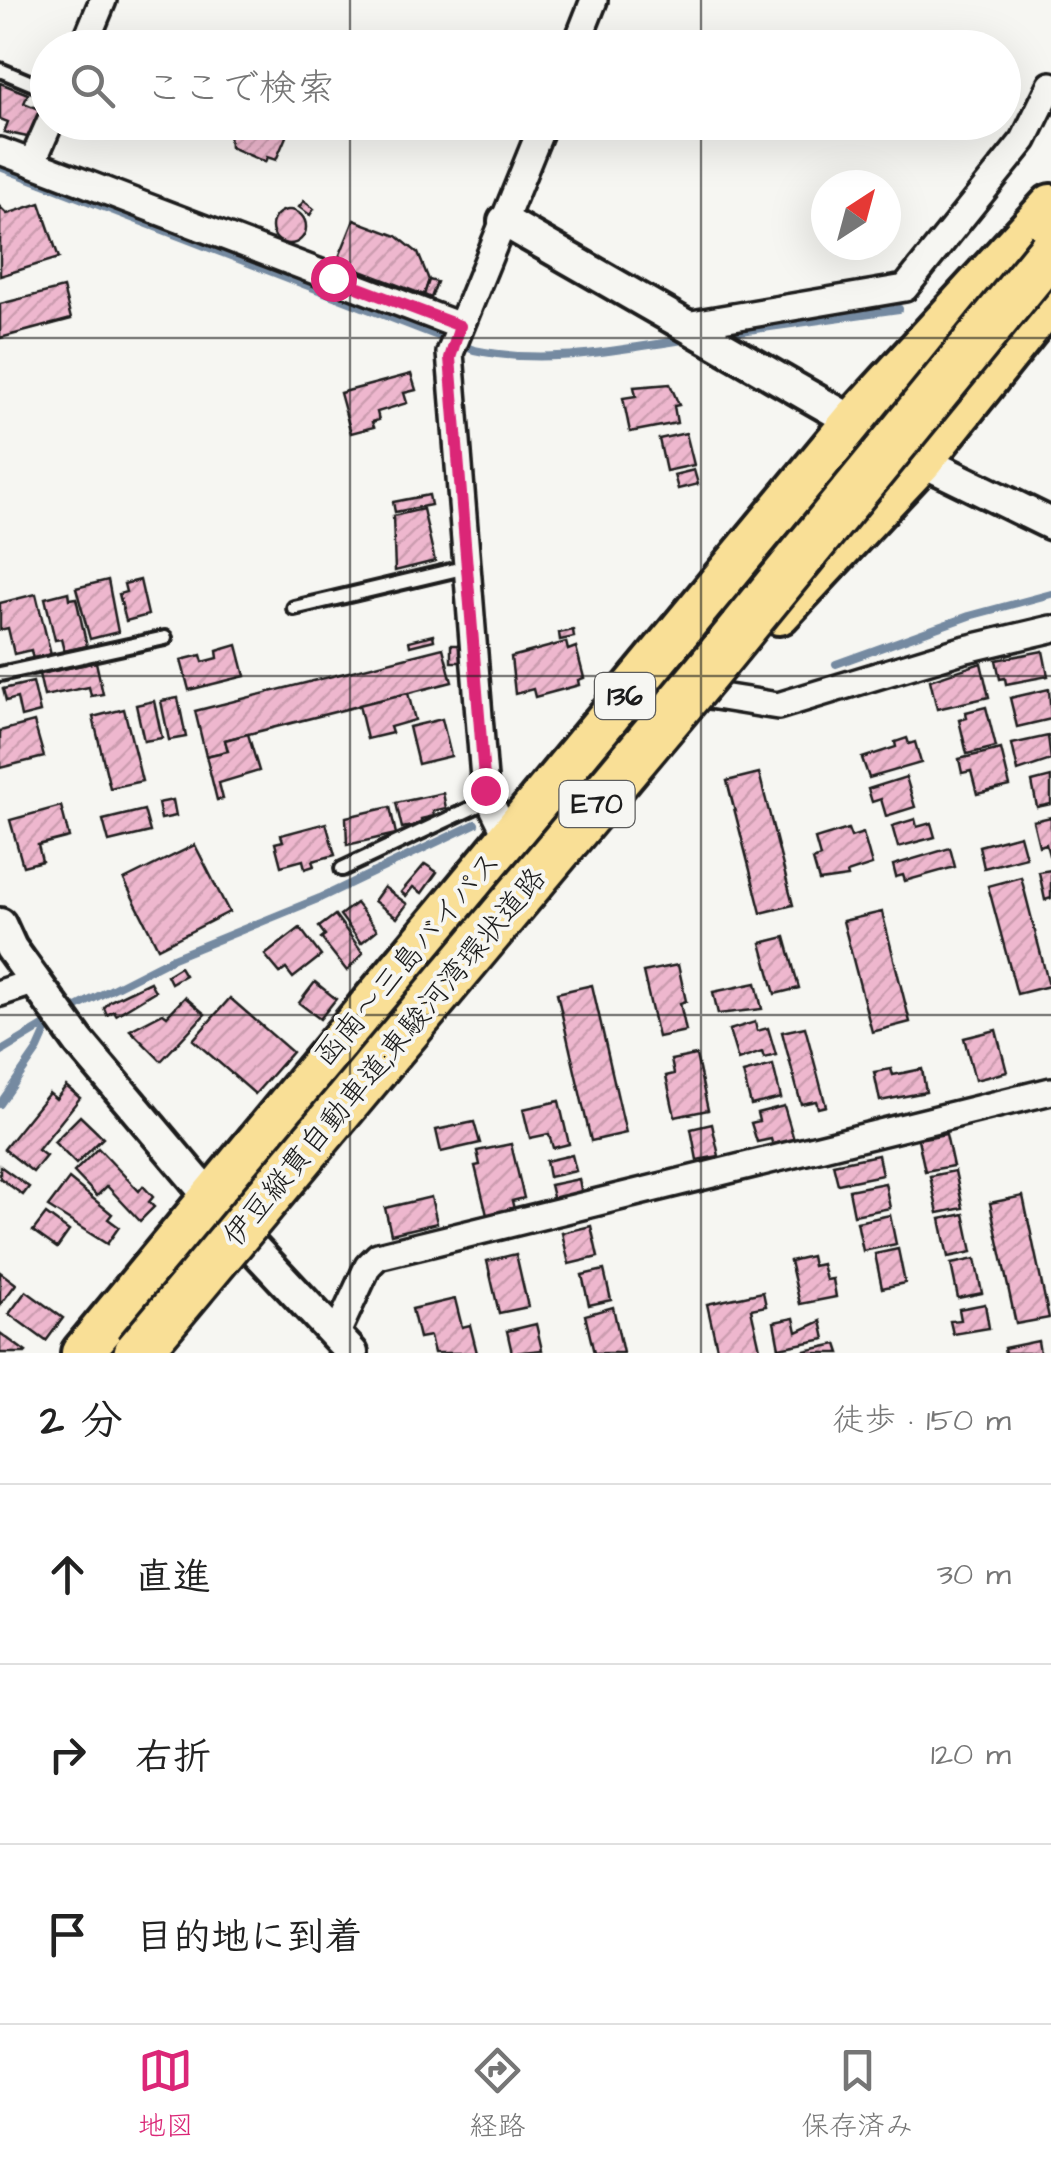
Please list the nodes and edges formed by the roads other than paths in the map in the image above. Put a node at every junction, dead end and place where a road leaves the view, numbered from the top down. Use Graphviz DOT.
graph roads {
  1 [pos="103,0"];
  2 [pos="594,0"];
  3 [pos="90,30"];
  4 [pos="582,30"];
  5 [pos="0,70"];
  6 [pos="30,82"];
  7 [pos="1051,84"];
  8 [pos="42,140"];
  9 [pos="537,140"];
  10 [pos="0,151"];
  11 [pos="32,163"];
  12 [pos="1051,204"];
  13 [pos="504,221"];
  14 [pos="1051,250"];
  15 [pos="1051,300"];
  16 [pos="686,325"];
  17 [pos="456,336"];
  18 [pos="854,420"];
  19 [pos="922,461"];
  20 [pos="1051,524"];
  21 [pos="467,567"];
  22 [pos="294,608"];
  23 [pos="1051,629"];
  24 [pos="164,638"];
  25 [pos="0,674"];
  26 [pos="703,694"];
  27 [pos="490,800"];
  28 [pos="508,838"];
  29 [pos="342,870"];
  30 [pos="0,924"];
  31 [pos="43,991"];
  32 [pos="0,993"];
  33 [pos="1051,1091"];
  34 [pos="211,1197"];
  35 [pos="246,1240"];
  36 [pos="344,1344"];
  37 [pos="82,1353"];
  38 [pos="137,1353"];
  39 [pos="153,1353"];
  1 -- 3 [label="street"];
  2 -- 4 [label="street"];
  5 -- 6 [label="lane"];
  7 -- 16 [label="street"];
  8 -- 11 [label="street"];
  9 -- 13 [label="street"];
  10 -- 11 [label="street"];
  11 -- 17 [label="street"];
  12 -- 18 [label="highway, 函南～三島バイパス / 136"];
  13 -- 16 [label="street"];
  13 -- 17 [label="street"];
  14 -- 38 [label="highway, 伊豆縦貫自動車道;東駿河湾環状道路 / E70, bridge"];
  15 -- 19 [label="highway, 函南～三島バイパス / 136"];
  16 -- 18 [label="street"];
  17 -- 21 [label="street"];
  18 -- 19 [label="street"];
  18 -- 28 [label="highway, 函南～三島バイパス / 136"];
  19 -- 20 [label="street"];
  19 -- 26 [label="highway, 函南～三島バイパス / 136"];
  21 -- 22 [label="lane"];
  21 -- 27 [label="street"];
  23 -- 26 [label="street"];
  24 -- 25 [label="lane"];
  26 -- 35 [label="highway, 函南～三島バイパス / 136"];
  27 -- 28 [label="street"];
  27 -- 29 [label="lane"];
  28 -- 34 [label="highway, 函南～三島バイパス / 136"];
  30 -- 31 [label="street"];
  31 -- 32 [label="street"];
  31 -- 34 [label="street"];
  33 -- 36 [label="street"];
  34 -- 35 [label="street"];
  34 -- 37 [label="highway, 函南～三島バイパス / 136"];
  35 -- 36 [label="street"];
  35 -- 39 [label="highway, 函南～三島バイパス / 136"];
}
